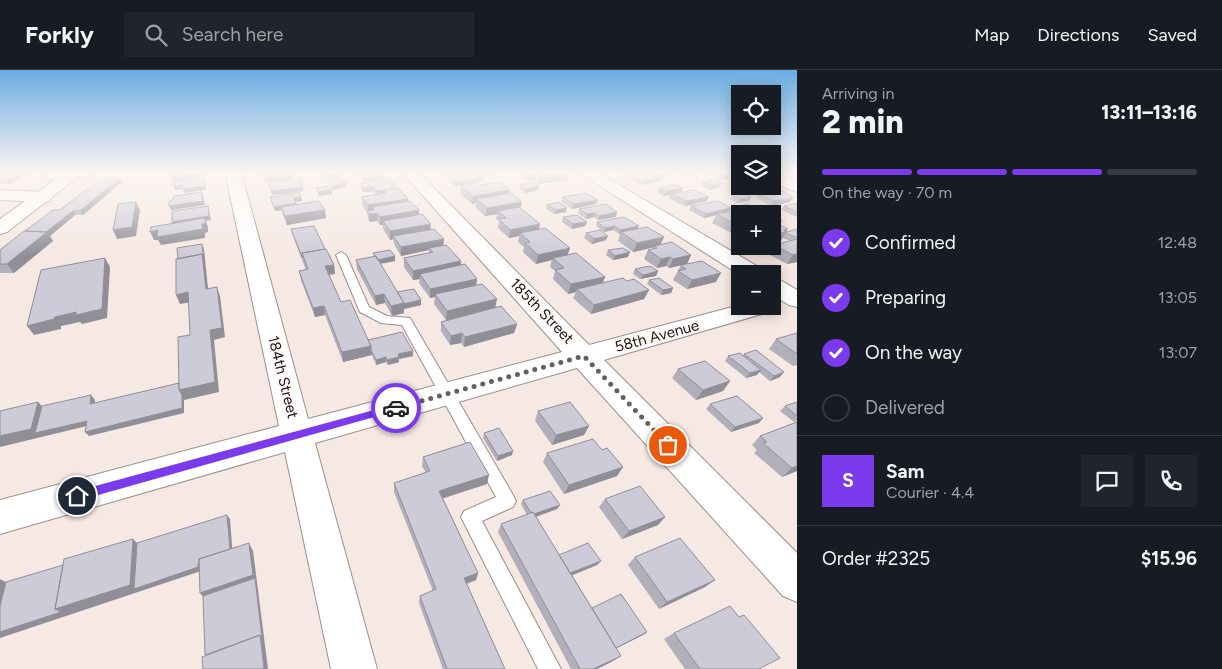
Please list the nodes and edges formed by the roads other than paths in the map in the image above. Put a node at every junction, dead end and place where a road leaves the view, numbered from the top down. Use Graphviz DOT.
graph roads {
  1 [pos="17,200"];
  2 [pos="40,200"];
  3 [pos="240,200"];
  4 [pos="436,200"];
  5 [pos="631,200"];
  6 [pos="0,212"];
  7 [pos="0,228"];
  8 [pos="340,255"];
  9 [pos="739,265"];
  10 [pos="732,315"];
  11 [pos="584,356"];
  12 [pos="445,394"];
  13 [pos="298,435"];
  14 [pos="0,517"];
  15 [pos="797,582"];
  16 [pos="354,669"];
  17 [pos="550,669"];
  1 -- 6 [label="street"];
  2 -- 7 [label="street"];
  3 -- 13 [label="street, 184th Street"];
  4 -- 11 [label="street, 185th Street"];
  5 -- 9 [label="street"];
  8 -- 12 [label="lane"];
  10 -- 11 [label="street, 58th Avenue"];
  11 -- 12 [label="street, 58th Avenue"];
  11 -- 15 [label="street, 185th Street"];
  12 -- 13 [label="street, 58th Avenue"];
  12 -- 17 [label="lane"];
  13 -- 14 [label="street, 58th Avenue"];
  13 -- 16 [label="street, 184th Street"];
}
